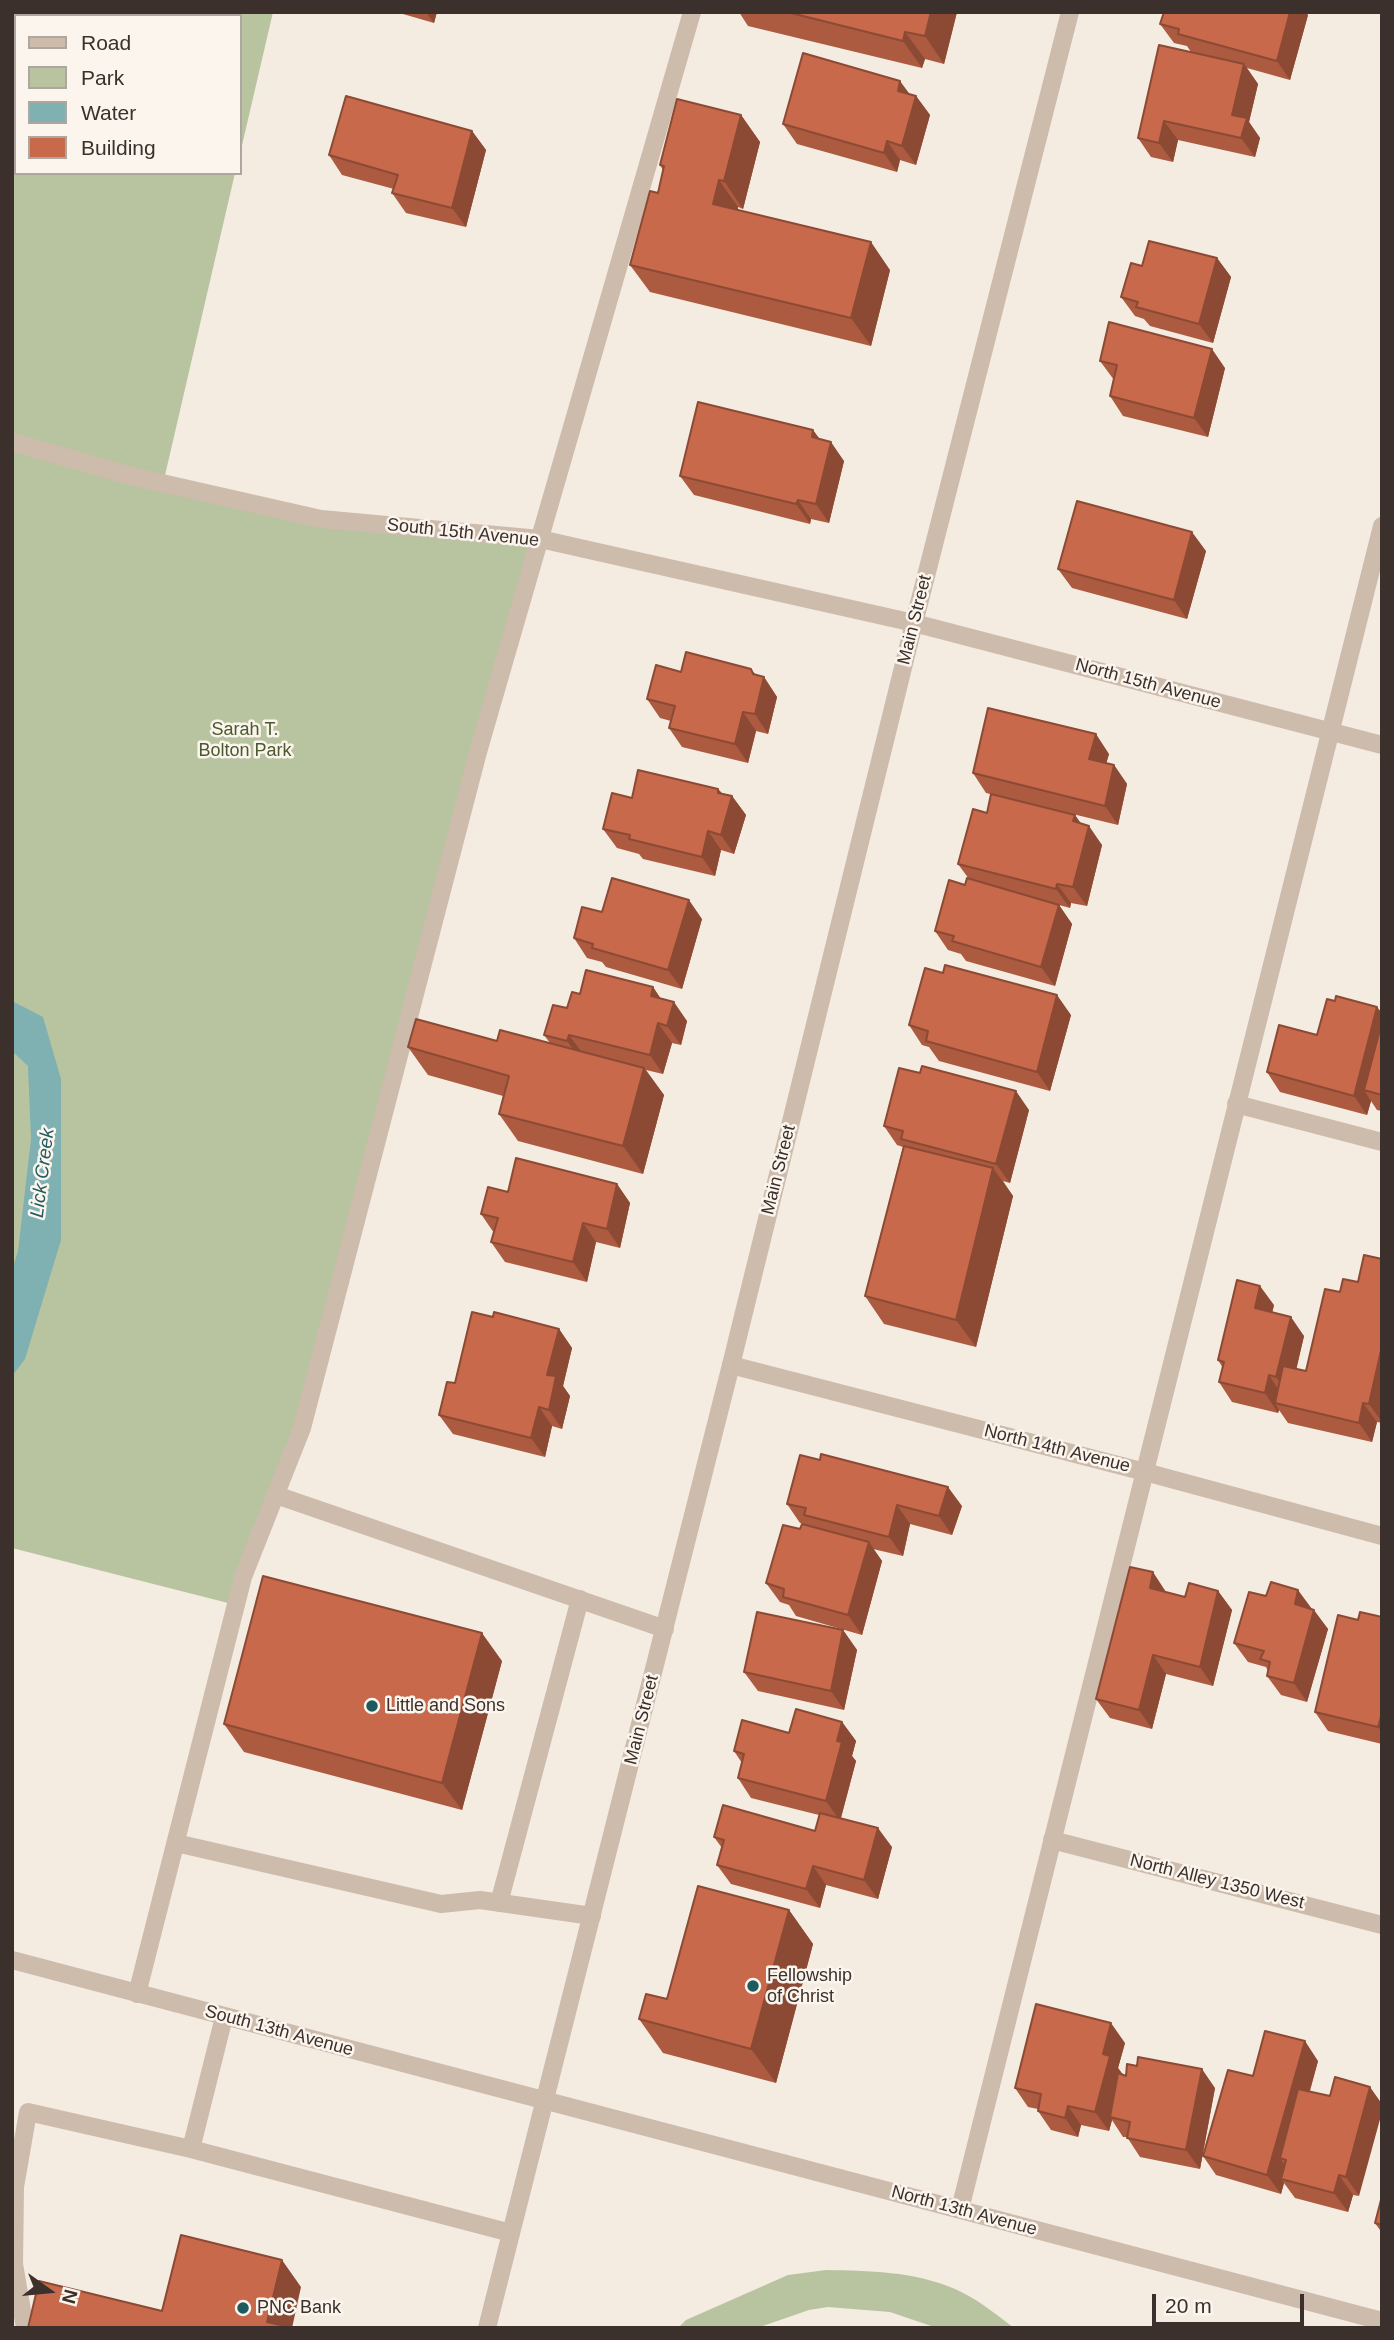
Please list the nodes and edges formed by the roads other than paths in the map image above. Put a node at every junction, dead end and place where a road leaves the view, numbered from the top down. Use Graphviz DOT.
graph roads {
  1 [pos="692,12"];
  2 [pos="1070,12"];
  3 [pos="12,442"];
  4 [pos="1382,526"];
  5 [pos="540,539"];
  6 [pos="914,623"];
  7 [pos="1330,732"];
  8 [pos="1382,745"];
  9 [pos="1236,1104"];
  10 [pos="1382,1142"];
  11 [pos="731,1365"];
  12 [pos="1145,1472"];
  13 [pos="276,1494"];
  14 [pos="1382,1536"];
  15 [pos="580,1599"];
  16 [pos="665,1629"];
  17 [pos="1052,1840"];
  18 [pos="176,1843"];
  19 [pos="499,1903"];
  20 [pos="592,1916"];
  21 [pos="1382,1925"];
  22 [pos="12,1960"];
  23 [pos="138,1994"];
  24 [pos="224,2017"];
  25 [pos="546,2101"];
  26 [pos="191,2149"];
  27 [pos="960,2209"];
  28 [pos="511,2233"];
  29 [pos="1382,2321"];
  30 [pos="25,2328"];
  31 [pos="487,2328"];
  1 -- 5 [label="street"];
  2 -- 6 [label="street, Main Street"];
  3 -- 5 [label="street, South 15th Avenue"];
  4 -- 7 [label="street"];
  5 -- 6 [label="street, South 15th Avenue"];
  5 -- 13 [label="street"];
  6 -- 7 [label="street, North 15th Avenue"];
  6 -- 11 [label="street, Main Street"];
  7 -- 8 [label="street, North 15th Avenue"];
  7 -- 9 [label="street"];
  9 -- 10 [label="street"];
  9 -- 12 [label="street"];
  11 -- 12 [label="street, North 14th Avenue"];
  11 -- 16 [label="street, Main Street"];
  12 -- 14 [label="street, North 14th Avenue"];
  12 -- 17 [label="street"];
  13 -- 15 [label="street"];
  13 -- 18 [label="street"];
  15 -- 16 [label="street"];
  15 -- 19 [label="street"];
  16 -- 20 [label="street, Main Street"];
  17 -- 21 [label="street, North Alley 1350 West"];
  17 -- 27 [label="street"];
  18 -- 19 [label="street"];
  18 -- 23 [label="street"];
  19 -- 20 [label="street"];
  20 -- 25 [label="street, Main Street"];
  22 -- 23 [label="street, South 13th Avenue"];
  23 -- 24 [label="street, South 13th Avenue"];
  24 -- 25 [label="street, South 13th Avenue"];
  24 -- 26 [label="street"];
  25 -- 27 [label="street, North 13th Avenue"];
  25 -- 28 [label="street, Main Street"];
  26 -- 28 [label="street"];
  26 -- 30 [label="street"];
  27 -- 29 [label="street, North 13th Avenue"];
  28 -- 31 [label="street, Main Street"];
}
